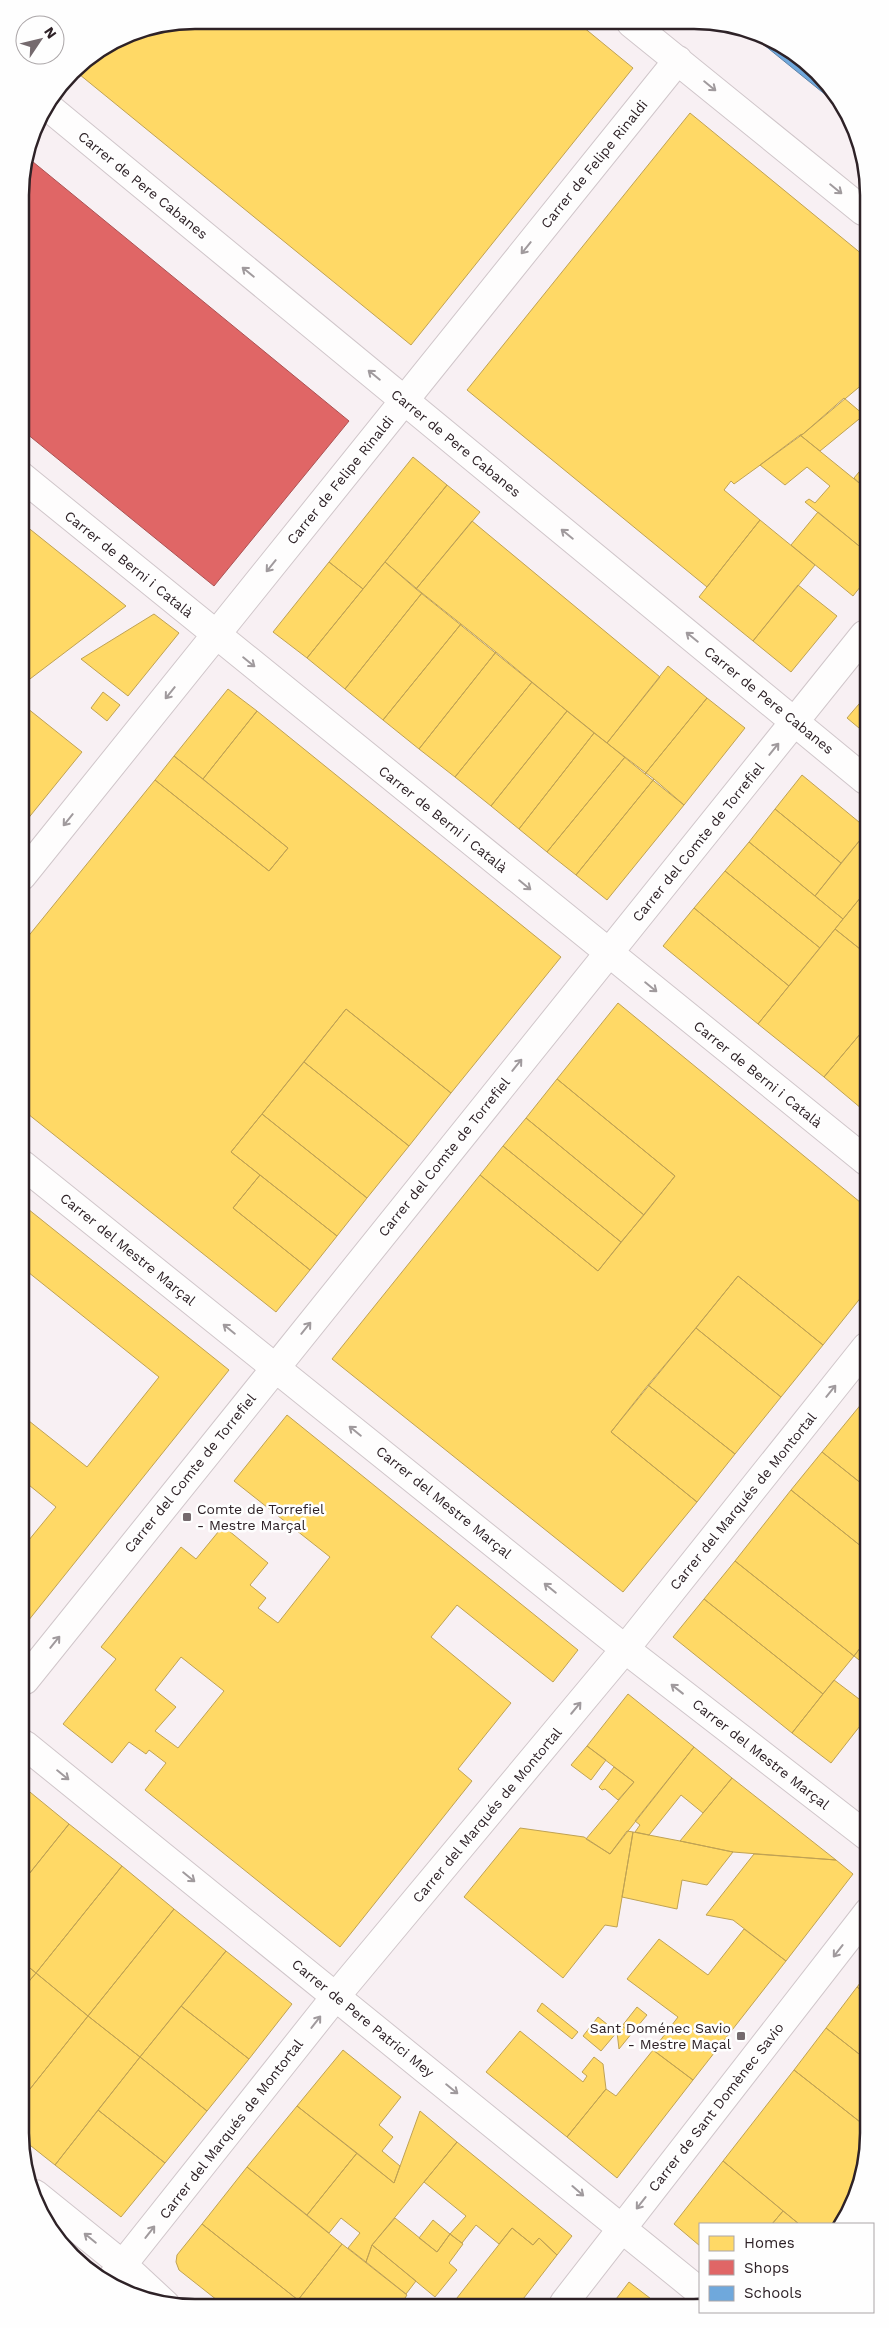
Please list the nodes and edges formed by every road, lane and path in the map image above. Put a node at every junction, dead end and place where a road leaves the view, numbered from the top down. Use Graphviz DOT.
graph roads {
  1 [pos="639,29"];
  2 [pos="678,60"];
  3 [pos="52,110"];
  4 [pos="860,209"];
  5 [pos="404,400"];
  6 [pos="29,483"];
  7 [pos="216,635"];
  8 [pos="860,641"];
  9 [pos="796,722"];
  10 [pos="860,776"];
  11 [pos="29,867"];
  12 [pos="608,952"];
  13 [pos="860,1156"];
  14 [pos="29,1170"];
  15 [pos="860,1355"];
  16 [pos="276,1366"];
  17 [pos="626,1649"];
  18 [pos="29,1674"];
  19 [pos="29,1748"];
  20 [pos="860,1831"];
  21 [pos="860,1922"];
  22 [pos="336,1996"];
  23 [pos="44,2203"];
  24 [pos="621,2228"];
  25 [pos="116,2274"];
  26 [pos="141,2290"];
  27 [pos="699,2291"];
  28 [pos="567,2299"];
  1 -- 2 [label="street"];
  2 -- 4 [label="street, one-way"];
  2 -- 5 [label="street, Carrer de Felipe Rinaldi, one-way"];
  5 -- 3 [label="street, Carrer de Pere Cabanes, one-way"];
  5 -- 7 [label="street, Carrer de Felipe Rinaldi, one-way"];
  9 -- 5 [label="street, Carrer de Pere Cabanes, one-way"];
  6 -- 7 [label="street, Carrer de Berni i Català"];
  7 -- 11 [label="street, Carrer de Felipe Rinaldi, one-way"];
  7 -- 12 [label="street, Carrer de Berni i Català, one-way"];
  8 -- 9 [label="street, Carrer del Comte de Torrefiel"];
  9 -- 10 [label="street, Carrer de Pere Cabanes"];
  12 -- 9 [label="street, Carrer del Comte de Torrefiel, one-way"];
  12 -- 13 [label="street, Carrer de Berni i Català, one-way"];
  16 -- 12 [label="street, Carrer del Comte de Torrefiel, one-way"];
  16 -- 14 [label="street, Carrer del Mestre Marçal, one-way"];
  17 -- 15 [label="street, Carrer del Marqués de Montortal, one-way"];
  17 -- 16 [label="street, Carrer del Mestre Marçal, one-way"];
  18 -- 16 [label="street, Carrer del Comte de Torrefiel, one-way"];
  20 -- 17 [label="street, Carrer del Mestre Marçal, one-way"];
  22 -- 17 [label="street, Carrer del Marqués de Montortal, one-way"];
  19 -- 22 [label="street, Carrer de Pere Patrici Mey, one-way"];
  21 -- 24 [label="street, Carrer de Sant Domènec Savio, one-way"];
  22 -- 24 [label="street, Carrer de Pere Patrici Mey, one-way"];
  25 -- 22 [label="street, Carrer del Marqués de Montortal, one-way"];
  25 -- 23 [label="street, one-way"];
  24 -- 27 [label="street, Carrer de Pere Patrici Mey"];
  24 -- 28 [label="street, Carrer de Sant Domènec Savio"];
  25 -- 26 [label="street"];
}
